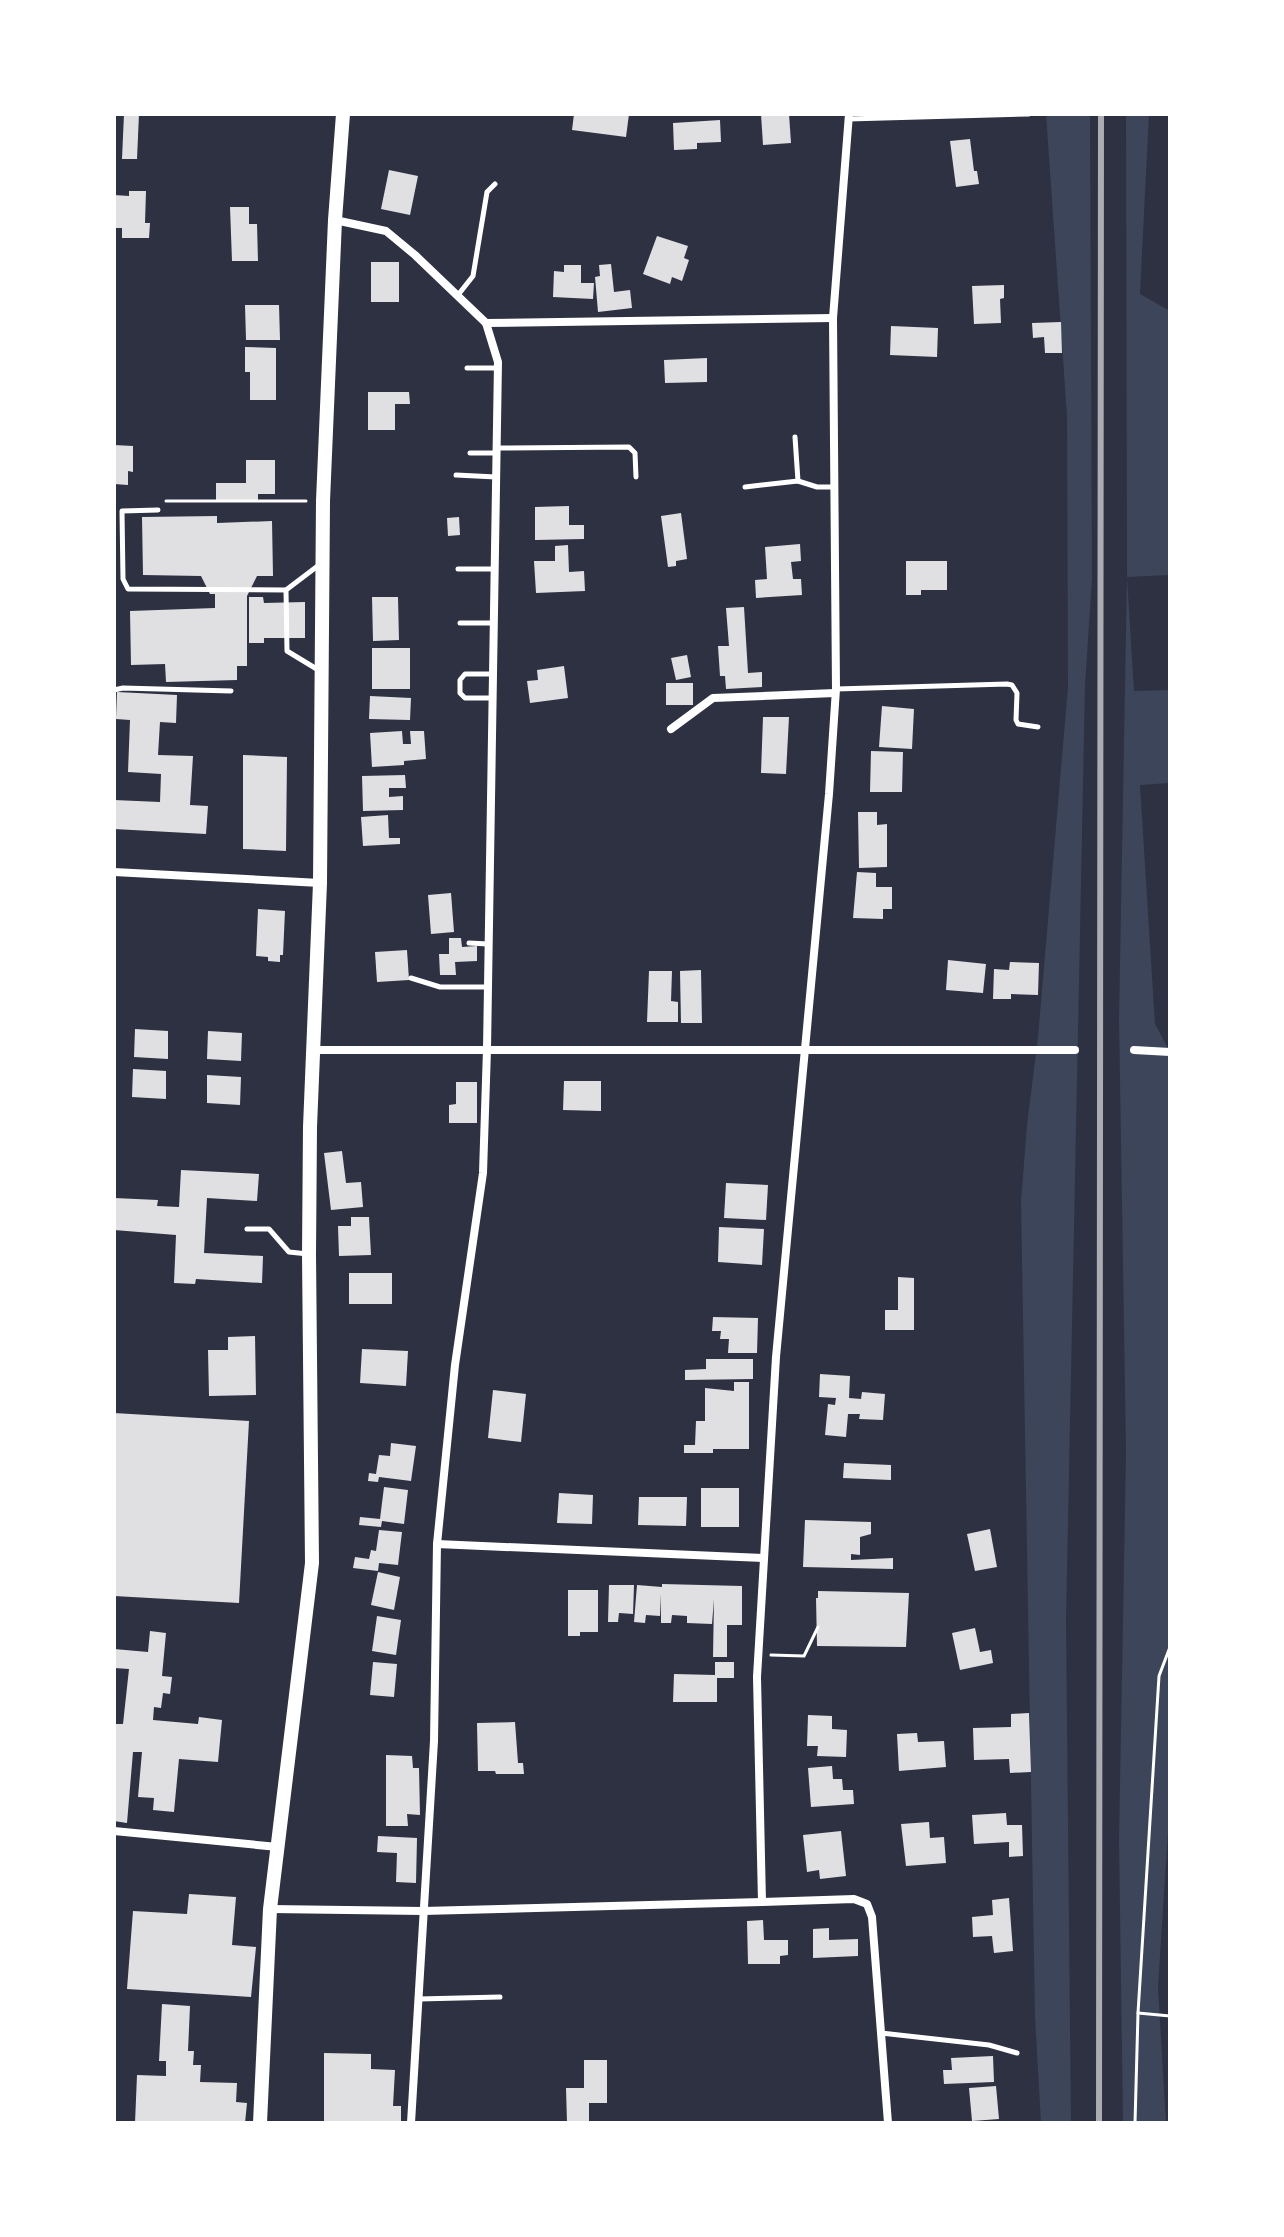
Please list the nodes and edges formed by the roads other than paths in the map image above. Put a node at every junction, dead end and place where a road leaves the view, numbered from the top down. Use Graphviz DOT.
graph roads {
  1 [pos="343,114"];
  2 [pos="1029,114"];
  3 [pos="848,117"];
  4 [pos="495,184"];
  5 [pos="335,220"];
  6 [pos="458,295"];
  7 [pos="833,318"];
  8 [pos="486,323"];
  9 [pos="467,368"];
  10 [pos="498,368"];
  11 [pos="795,437"];
  12 [pos="497,451"];
  13 [pos="470,453"];
  14 [pos="456,475"];
  15 [pos="497,477"];
  16 [pos="636,477"];
  17 [pos="798,481"];
  18 [pos="745,487"];
  19 [pos="834,487"];
  20 [pos="158,510"];
  21 [pos="323,562"];
  22 [pos="458,569"];
  23 [pos="494,569"];
  24 [pos="286,590"];
  25 [pos="460,623"];
  26 [pos="494,623"];
  27 [pos="322,672"];
  28 [pos="493,674"];
  29 [pos="114,690"];
  30 [pos="231,691"];
  31 [pos="835,691"];
  32 [pos="493,698"];
  33 [pos="1038,727"];
  34 [pos="671,729"];
  35 [pos="114,872"];
  36 [pos="320,883"];
  37 [pos="469,943"];
  38 [pos="489,944"];
  39 [pos="411,978"];
  40 [pos="488,987"];
  41 [pos="487,1049"];
  42 [pos="314,1050"];
  43 [pos="1075,1050"];
  44 [pos="1134,1050"];
  45 [pos="803,1051"];
  46 [pos="1170,1052"];
  47 [pos="247,1229"];
  48 [pos="309,1254"];
  49 [pos="437,1544"];
  50 [pos="763,1558"];
  51 [pos="114,1831"];
  52 [pos="278,1847"];
  53 [pos="762,1902"];
  54 [pos="270,1909"];
  55 [pos="423,1911"];
  56 [pos="500,1997"];
  57 [pos="418,1999"];
  58 [pos="881,2033"];
  59 [pos="1017,2053"];
  60 [pos="260,2123"];
  61 [pos="411,2123"];
  62 [pos="888,2123"];
  1 -- 5 [label="main road"];
  2 -- 3 [label="lane"];
  3 -- 7 [label="street"];
  4 -- 6 [label="lane"];
  5 -- 6 [label="street"];
  5 -- 21 [label="main road"];
  6 -- 8 [label="street"];
  7 -- 8 [label="street"];
  7 -- 19 [label="street"];
  8 -- 10 [label="street"];
  9 -- 10 [label="lane"];
  10 -- 12 [label="street"];
  11 -- 17 [label="lane"];
  12 -- 13 [label="lane"];
  12 -- 15 [label="street"];
  12 -- 16 [label="lane"];
  14 -- 15 [label="lane"];
  15 -- 23 [label="street"];
  17 -- 18 [label="lane"];
  17 -- 19 [label="lane"];
  19 -- 31 [label="street"];
  20 -- 24 [label="lane"];
  21 -- 24 [label="lane"];
  21 -- 27 [label="main road"];
  22 -- 23 [label="lane"];
  23 -- 26 [label="street"];
  24 -- 27 [label="lane"];
  25 -- 26 [label="lane"];
  26 -- 28 [label="street"];
  27 -- 36 [label="main road"];
  28 -- 32 [label="street"];
  28 -- 32 [label="lane"];
  29 -- 30 [label="lane"];
  31 -- 33 [label="lane"];
  31 -- 34 [label="street"];
  31 -- 45 [label="street"];
  32 -- 38 [label="street"];
  35 -- 36 [label="street"];
  36 -- 42 [label="main road"];
  37 -- 38 [label="lane"];
  38 -- 40 [label="street"];
  39 -- 40 [label="lane"];
  40 -- 41 [label="street"];
  41 -- 42 [label="street"];
  41 -- 45 [label="street"];
  41 -- 49 [label="street"];
  42 -- 48 [label="main road"];
  43 -- 45 [label="street"];
  44 -- 46 [label="street"];
  45 -- 50 [label="street"];
  47 -- 48 [label="lane"];
  48 -- 52 [label="main road"];
  49 -- 50 [label="street"];
  49 -- 55 [label="street"];
  50 -- 53 [label="street"];
  51 -- 52 [label="street"];
  52 -- 54 [label="main road"];
  53 -- 55 [label="street"];
  53 -- 58 [label="street"];
  54 -- 55 [label="street"];
  54 -- 60 [label="main road"];
  55 -- 57 [label="street"];
  56 -- 57 [label="lane"];
  57 -- 61 [label="street"];
  58 -- 59 [label="lane"];
  58 -- 62 [label="street"];
}
